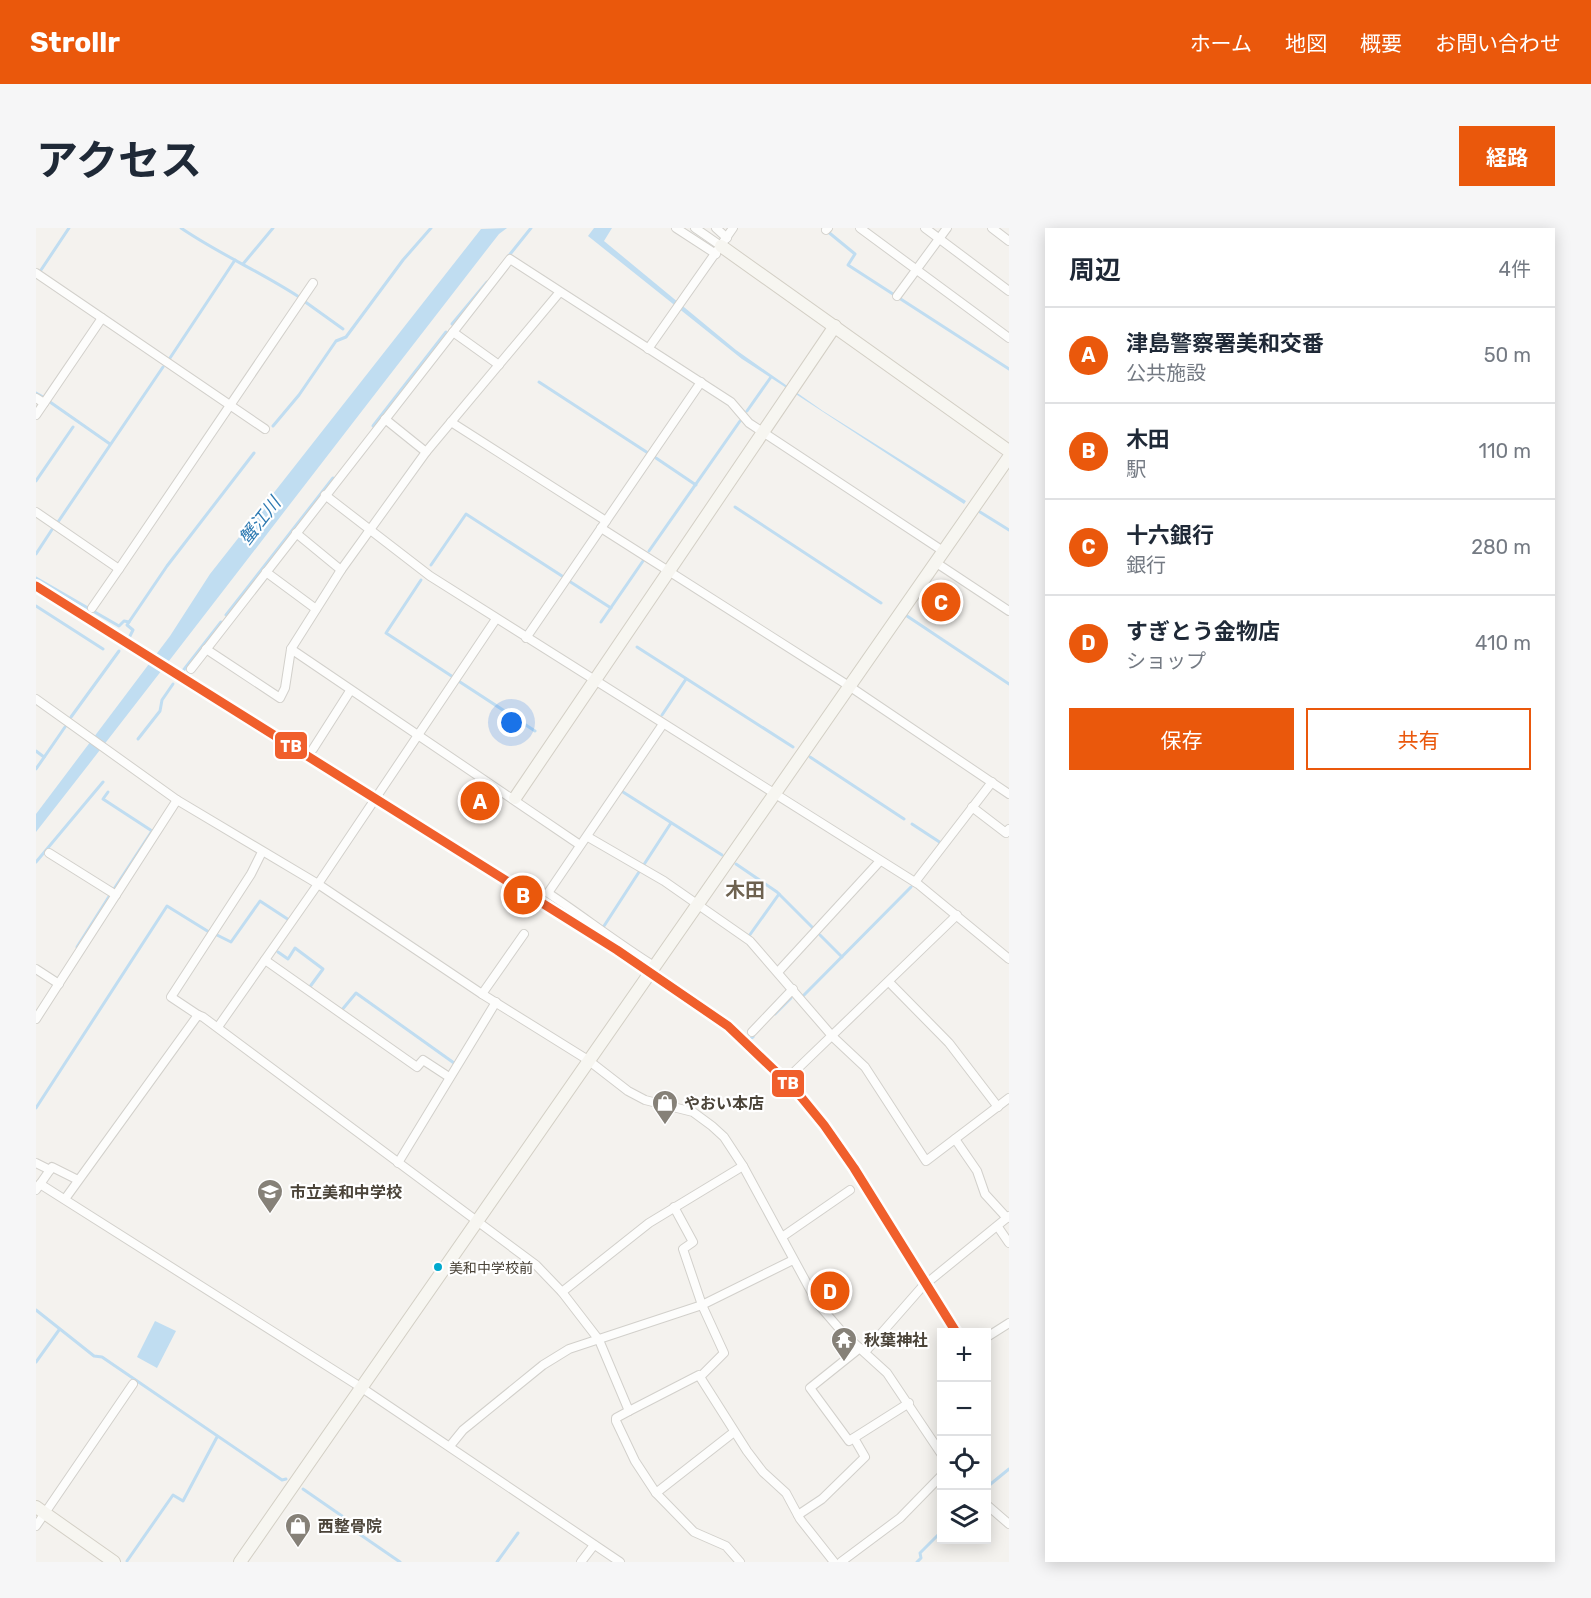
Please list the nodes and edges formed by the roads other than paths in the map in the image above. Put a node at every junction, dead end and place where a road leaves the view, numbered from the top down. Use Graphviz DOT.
graph roads {
  1 [pos="676,228"];
  2 [pos="695,228"];
  3 [pos="716,228"];
  4 [pos="733,228"];
  5 [pos="860,228"];
  6 [pos="925,228"];
  7 [pos="947,228"];
  8 [pos="992,228"];
  9 [pos="939,239"];
  10 [pos="1009,241"];
  11 [pos="721,246"];
  12 [pos="916,270"];
  13 [pos="36,273"];
  14 [pos="313,283"];
  15 [pos="1009,291"];
  16 [pos="559,293"];
  17 [pos="897,296"];
  18 [pos="102,318"];
  19 [pos="835,326"];
  20 [pos="453,332"];
  21 [pos="1009,338"];
  22 [pos="648,349"];
  23 [pos="499,365"];
  24 [pos="701,382"];
  25 [pos="40,401"];
  26 [pos="231,406"];
  27 [pos="36,415"];
  28 [pos="385,419"];
  29 [pos="451,422"];
  30 [pos="265,429"];
  31 [pos="763,432"];
  32 [pos="1009,451"];
  33 [pos="426,452"];
  34 [pos="1009,457"];
  35 [pos="325,495"];
  36 [pos="36,512"];
  37 [pos="603,525"];
  38 [pos="369,530"];
  39 [pos="296,533"];
  40 [pos="939,557"];
  41 [pos="119,569"];
  42 [pos="341,570"];
  43 [pos="669,571"];
  44 [pos="266,572"];
  45 [pos="92,608"];
  46 [pos="316,609"];
  47 [pos="1009,611"];
  48 [pos="496,619"];
  49 [pos="526,638"];
  50 [pos="206,649"];
  51 [pos="291,649"];
  52 [pos="191,669"];
  53 [pos="594,681"];
  54 [pos="849,686"];
  55 [pos="350,691"];
  56 [pos="36,699"];
  57 [pos="663,724"];
  58 [pos="418,736"];
  59 [pos="312,749"];
  60 [pos="992,782"];
  61 [pos="775,794"];
  62 [pos="1009,794"];
  63 [pos="515,798"];
  64 [pos="177,801"];
  65 [pos="972,807"];
  66 [pos="1009,829"];
  67 [pos="588,837"];
  68 [pos="580,845"];
  69 [pos="262,852"];
  70 [pos="49,853"];
  71 [pos="880,861"];
  72 [pos="915,882"];
  73 [pos="318,884"];
  74 [pos="116,895"];
  75 [pos="698,903"];
  76 [pos="957,915"];
  77 [pos="524,934"];
  78 [pos="1009,959"];
  79 [pos="265,960"];
  80 [pos="654,966"];
  81 [pos="36,969"];
  82 [pos="778,972"];
  83 [pos="889,982"];
  84 [pos="59,984"];
  85 [pos="793,990"];
  86 [pos="482,994"];
  87 [pos="496,1002"];
  88 [pos="198,1015"];
  89 [pos="36,1019"];
  90 [pos="218,1027"];
  91 [pos="752,1032"];
  92 [pos="833,1037"];
  93 [pos="588,1060"];
  94 [pos="791,1075"];
  95 [pos="449,1077"];
  96 [pos="1009,1099"];
  97 [pos="998,1107"];
  98 [pos="955,1139"];
  99 [pos="36,1163"];
  100 [pos="398,1163"];
  101 [pos="742,1166"];
  102 [pos="50,1170"];
  103 [pos="78,1180"];
  104 [pos="38,1187"];
  105 [pos="850,1190"];
  106 [pos="65,1198"];
  107 [pos="675,1207"];
  108 [pos="1008,1217"];
  109 [pos="477,1221"];
  110 [pos="998,1227"];
  111 [pos="782,1237"];
  112 [pos="1009,1243"];
  113 [pos="793,1260"];
  114 [pos="562,1292"];
  115 [pos="702,1305"];
  116 [pos="1009,1323"];
  117 [pos="991,1334"];
  118 [pos="599,1340"];
  119 [pos="862,1350"];
  120 [pos="700,1377"];
  121 [pos="133,1384"];
  122 [pos="362,1388"];
  123 [pos="909,1403"];
  124 [pos="629,1411"];
  125 [pos="734,1432"];
  126 [pos="854,1438"];
  127 [pos="450,1446"];
  128 [pos="937,1447"];
  129 [pos="937,1479"];
  130 [pos="656,1493"];
  131 [pos="991,1508"];
  132 [pos="40,1510"];
  133 [pos="798,1515"];
  134 [pos="1009,1524"];
  135 [pos="36,1526"];
  136 [pos="594,1545"];
  137 [pos="114,1562"];
  138 [pos="240,1562"];
  139 [pos="581,1562"];
  140 [pos="620,1562"];
  141 [pos="740,1562"];
  142 [pos="834,1562"];
  143 [pos="841,1562"];
  1 -- 11 [label="street"];
  2 -- 11 [label="street"];
  3 -- 11 [label="street"];
  4 -- 11 [label="street"];
  5 -- 12 [label="street"];
  6 -- 9 [label="street"];
  7 -- 9 [label="street"];
  8 -- 10 [label="street"];
  9 -- 12 [label="street"];
  9 -- 15 [label="street"];
  11 -- 19 [label="street"];
  11 -- 22 [label="street"];
  12 -- 17 [label="street"];
  12 -- 21 [label="street"];
  13 -- 18 [label="street"];
  14 -- 26 [label="street"];
  16 -- 20 [label="street"];
  16 -- 22 [label="street"];
  16 -- 23 [label="street"];
  18 -- 25 [label="street"];
  18 -- 26 [label="street"];
  19 -- 31 [label="street"];
  19 -- 32 [label="street"];
  20 -- 23 [label="street"];
  20 -- 28 [label="street"];
  22 -- 24 [label="street"];
  23 -- 29 [label="street"];
  24 -- 31 [label="street"];
  24 -- 37 [label="street"];
  25 -- 27 [label="street"];
  26 -- 30 [label="street"];
  26 -- 41 [label="street"];
  28 -- 33 [label="street"];
  28 -- 35 [label="street"];
  29 -- 33 [label="street"];
  29 -- 37 [label="street"];
  31 -- 40 [label="street"];
  31 -- 43 [label="street"];
  33 -- 38 [label="street"];
  34 -- 40 [label="street"];
  35 -- 38 [label="street"];
  35 -- 39 [label="street"];
  36 -- 41 [label="street"];
  37 -- 43 [label="street"];
  37 -- 49 [label="street"];
  38 -- 42 [label="street"];
  38 -- 48 [label="street"];
  39 -- 42 [label="street"];
  39 -- 44 [label="street"];
  40 -- 47 [label="street"];
  40 -- 54 [label="street"];
  41 -- 45 [label="street"];
  42 -- 46 [label="street"];
  43 -- 53 [label="street"];
  43 -- 54 [label="street"];
  44 -- 46 [label="street"];
  44 -- 50 [label="street"];
  46 -- 51 [label="street"];
  48 -- 49 [label="street"];
  48 -- 58 [label="street"];
  49 -- 53 [label="street"];
  50 -- 51 [label="street"];
  50 -- 52 [label="street"];
  51 -- 55 [label="street"];
  53 -- 57 [label="street"];
  53 -- 63 [label="street"];
  54 -- 60 [label="street"];
  54 -- 61 [label="street"];
  55 -- 58 [label="street"];
  55 -- 59 [label="street"];
  56 -- 64 [label="street"];
  57 -- 61 [label="street"];
  57 -- 67 [label="street"];
  58 -- 63 [label="street"];
  58 -- 73 [label="street"];
  60 -- 62 [label="street"];
  60 -- 65 [label="street"];
  61 -- 71 [label="street"];
  61 -- 75 [label="street"];
  63 -- 68 [label="street"];
  64 -- 69 [label="street"];
  64 -- 74 [label="street"];
  65 -- 66 [label="street"];
  65 -- 72 [label="street"];
  67 -- 68 [label="street"];
  67 -- 75 [label="street"];
  68 -- 80 [label="street"];
  69 -- 73 [label="street"];
  69 -- 88 [label="street"];
  70 -- 74 [label="street"];
  71 -- 72 [label="street"];
  71 -- 82 [label="street"];
  72 -- 76 [label="street"];
  73 -- 79 [label="street"];
  73 -- 86 [label="street"];
  74 -- 84 [label="street"];
  75 -- 80 [label="street"];
  75 -- 82 [label="street"];
  76 -- 78 [label="street"];
  76 -- 83 [label="street"];
  77 -- 86 [label="street"];
  79 -- 90 [label="street"];
  79 -- 95 [label="street"];
  80 -- 93 [label="street"];
  81 -- 84 [label="street"];
  82 -- 85 [label="street"];
  83 -- 92 [label="street"];
  83 -- 97 [label="street"];
  84 -- 89 [label="street"];
  85 -- 91 [label="street"];
  85 -- 92 [label="street"];
  86 -- 87 [label="street"];
  87 -- 93 [label="street"];
  87 -- 95 [label="street"];
  88 -- 90 [label="street"];
  88 -- 103 [label="street"];
  90 -- 100 [label="street"];
  92 -- 94 [label="street"];
  92 -- 98 [label="street"];
  93 -- 101 [label="street"];
  93 -- 109 [label="street"];
  95 -- 100 [label="street"];
  96 -- 97 [label="street"];
  97 -- 98 [label="street"];
  98 -- 108 [label="street"];
  99 -- 102 [label="street"];
  100 -- 109 [label="street"];
  101 -- 107 [label="street"];
  101 -- 111 [label="street"];
  102 -- 103 [label="street"];
  102 -- 104 [label="street"];
  103 -- 106 [label="street"];
  104 -- 106 [label="street"];
  105 -- 111 [label="street"];
  106 -- 122 [label="street"];
  107 -- 114 [label="street"];
  107 -- 115 [label="street"];
  108 -- 110 [label="street"];
  109 -- 114 [label="street"];
  109 -- 122 [label="street"];
  110 -- 112 [label="street"];
  110 -- 119 [label="street"];
  111 -- 113 [label="street"];
  113 -- 115 [label="street"];
  113 -- 119 [label="street"];
  114 -- 118 [label="street"];
  115 -- 118 [label="street"];
  115 -- 120 [label="street"];
  116 -- 117 [label="street"];
  118 -- 124 [label="street"];
  118 -- 127 [label="street"];
  119 -- 123 [label="street"];
  119 -- 126 [label="street"];
  120 -- 124 [label="street"];
  120 -- 125 [label="street"];
  121 -- 132 [label="street"];
  122 -- 127 [label="street"];
  122 -- 138 [label="street"];
  123 -- 126 [label="street"];
  123 -- 128 [label="street"];
  124 -- 130 [label="street"];
  125 -- 130 [label="street"];
  125 -- 133 [label="street"];
  126 -- 133 [label="street"];
  127 -- 136 [label="street"];
  129 -- 143 [label="street"];
  130 -- 141 [label="street"];
  131 -- 134 [label="street"];
  132 -- 135 [label="street"];
  132 -- 137 [label="street"];
  133 -- 142 [label="street"];
  136 -- 139 [label="street"];
  136 -- 140 [label="street"];
}
